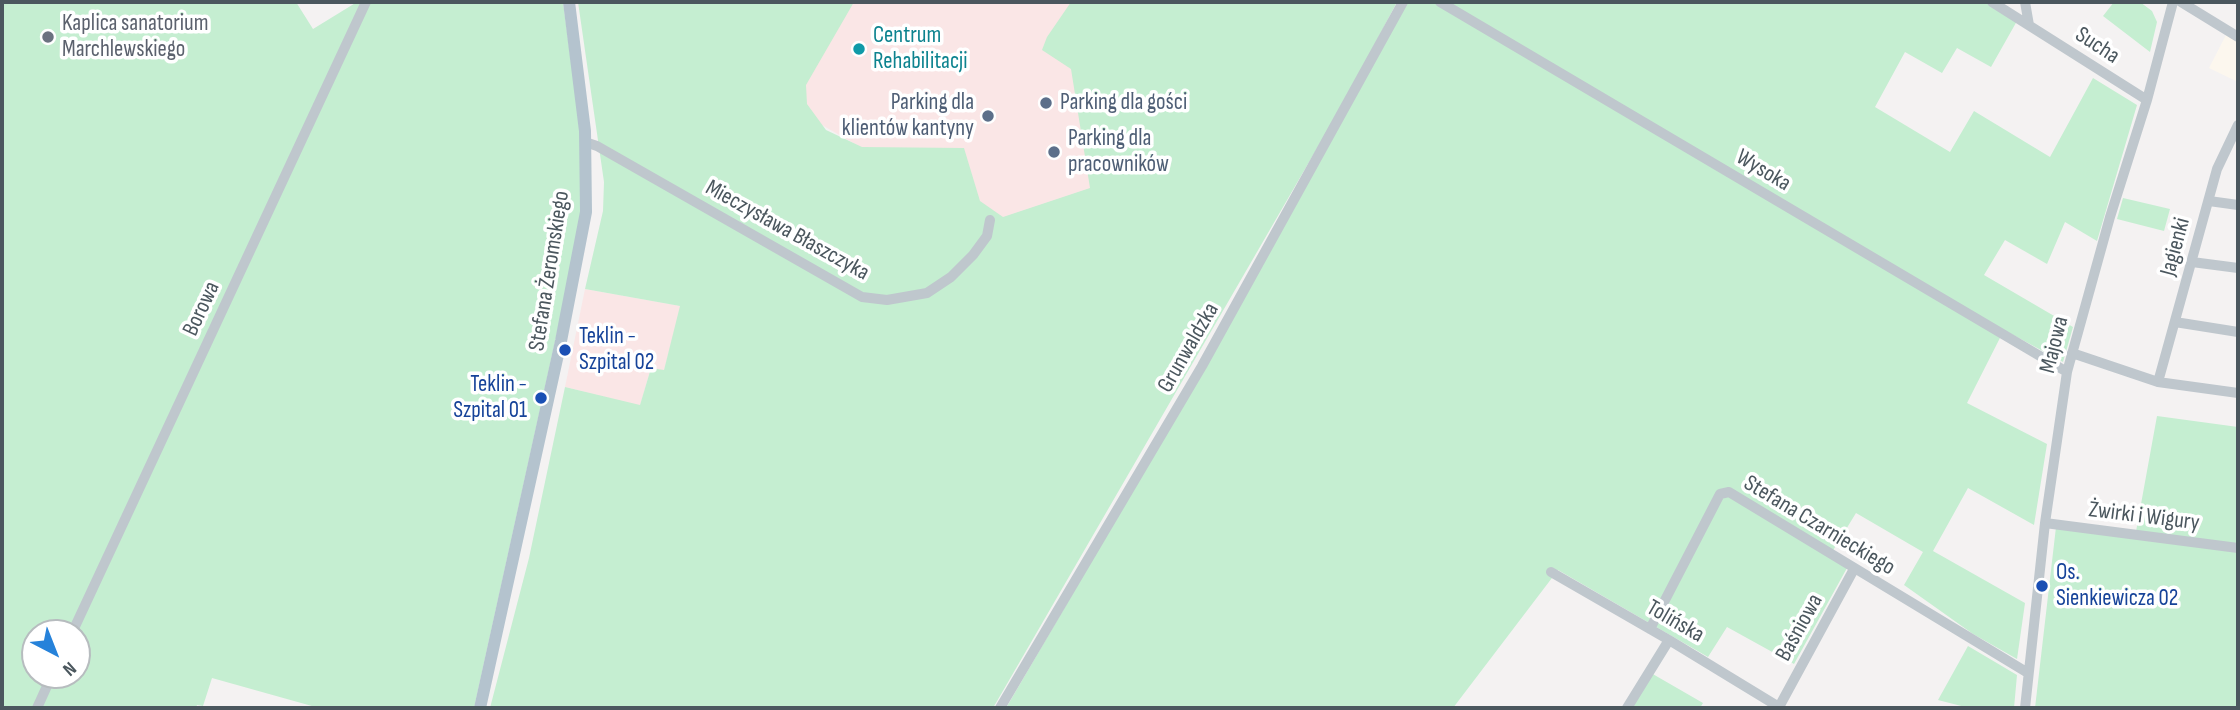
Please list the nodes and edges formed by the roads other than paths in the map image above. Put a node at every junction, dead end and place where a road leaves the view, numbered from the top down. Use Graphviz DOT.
graph roads {
  1 [pos="366,2"];
  2 [pos="569,2"];
  3 [pos="1403,2"];
  4 [pos="1440,2"];
  5 [pos="1992,2"];
  6 [pos="2025,2"];
  7 [pos="2173,2"];
  8 [pos="2181,2"];
  9 [pos="2029,25"];
  10 [pos="2238,37"];
  11 [pos="2147,100"];
  12 [pos="2238,125"];
  13 [pos="585,142"];
  14 [pos="2209,201"];
  15 [pos="2238,205"];
  16 [pos="990,220"];
  17 [pos="2192,262"];
  18 [pos="2238,268"];
  19 [pos="2175,322"];
  20 [pos="2238,332"];
  21 [pos="2072,353"];
  22 [pos="2067,372"];
  23 [pos="2158,382"];
  24 [pos="2238,393"];
  25 [pos="2045,523"];
  26 [pos="2238,548"];
  27 [pos="1854,569"];
  28 [pos="1551,572"];
  29 [pos="79,619"];
  30 [pos="1650,629"];
  31 [pos="1669,639"];
  32 [pos="2028,673"];
  33 [pos="46,689"];
  34 [pos="1779,707"];
  35 [pos="37,708"];
  36 [pos="480,708"];
  37 [pos="1000,708"];
  38 [pos="1627,708"];
  39 [pos="2025,708"];
  1 -- 29 [label="street, Borowa"];
  2 -- 13 [label="main road, Stefana Żeromskiego"];
  3 -- 37 [label="street, Grunwaldzka"];
  4 -- 22 [label="street, Wysoka"];
  5 -- 9 [label="street, Sucha"];
  6 -- 9 [label="street"];
  7 -- 11 [label="street, Majowa"];
  8 -- 10 [label="street"];
  9 -- 11 [label="street, Sucha"];
  11 -- 21 [label="street, Majowa"];
  12 -- 14 [label="street, Jagienki"];
  13 -- 16 [label="street, Mieczysława Błaszczyka"];
  13 -- 36 [label="main road, Stefana Żeromskiego"];
  14 -- 15 [label="street"];
  14 -- 17 [label="street, Jagienki"];
  17 -- 18 [label="street"];
  17 -- 19 [label="street, Jagienki"];
  19 -- 20 [label="street"];
  19 -- 23 [label="street, Jagienki"];
  21 -- 22 [label="street, Majowa"];
  21 -- 23 [label="street"];
  22 -- 25 [label="street, Majowa"];
  23 -- 24 [label="street"];
  25 -- 26 [label="street, Żwirki i Wigury"];
  25 -- 32 [label="street, Majowa"];
  27 -- 30 [label="street, Stefana Czarnieckiego"];
  27 -- 32 [label="street, Stefana Czarnieckiego"];
  27 -- 34 [label="street, Baśniowa"];
  28 -- 30 [label="street, Tolińska"];
  30 -- 31 [label="street, Tolińska"];
  31 -- 34 [label="street, Tolińska"];
  31 -- 38 [label="street"];
  32 -- 39 [label="street, Majowa"];
  33 -- 35 [label="street"];
}
